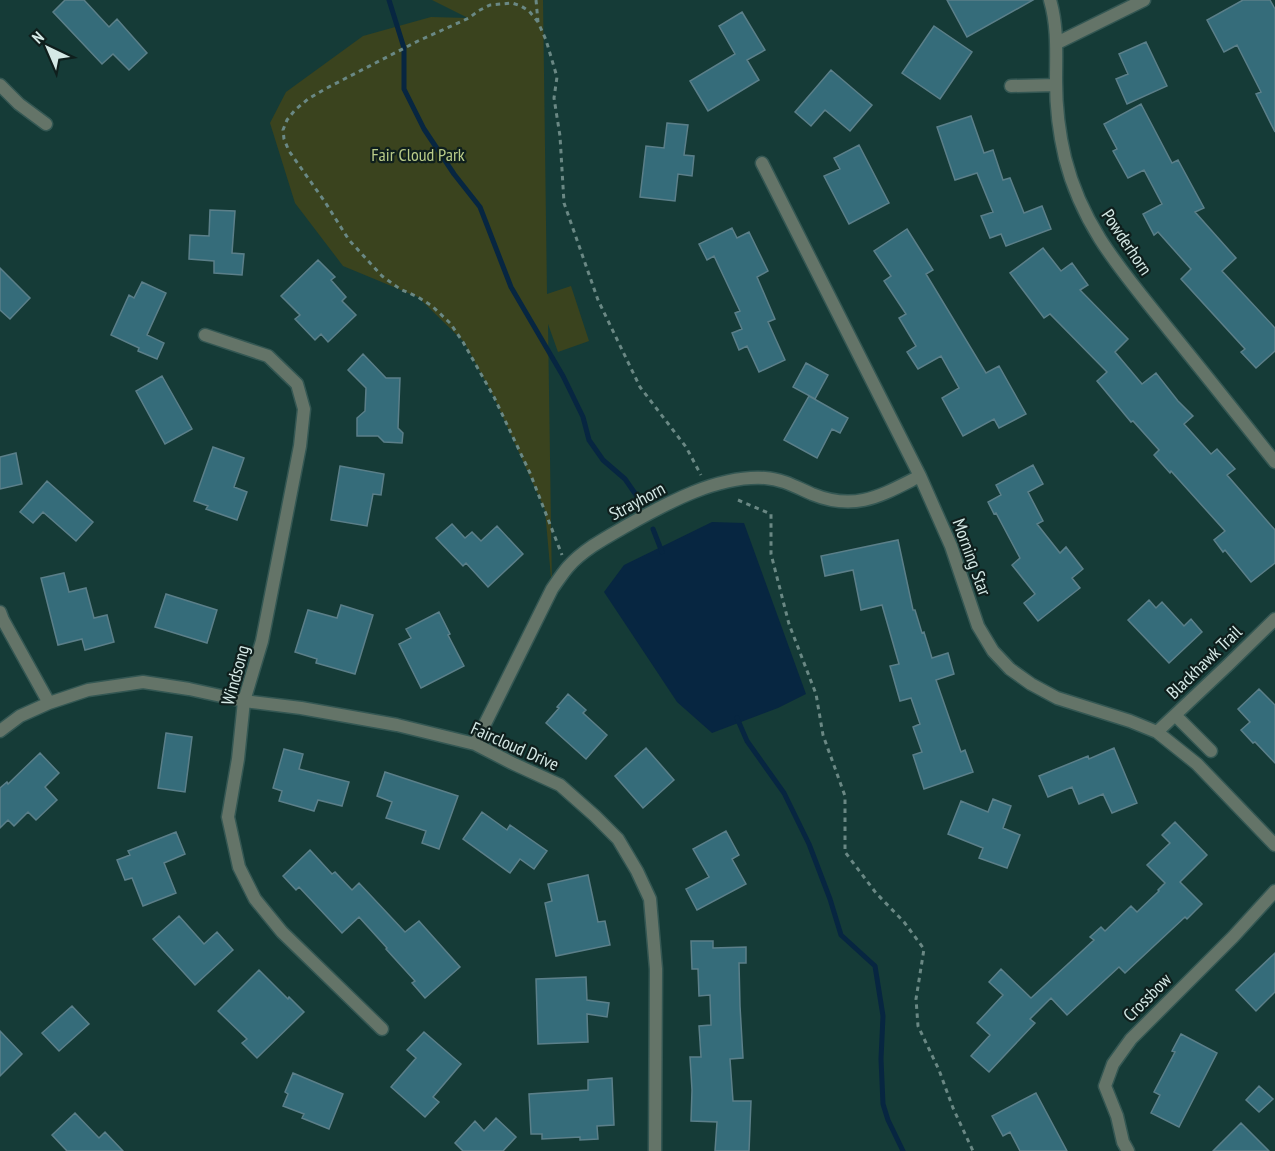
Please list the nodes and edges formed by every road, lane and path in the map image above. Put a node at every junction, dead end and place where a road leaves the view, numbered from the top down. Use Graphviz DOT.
graph roads {
  1 [pos="536,0"];
  2 [pos="1050,0"];
  3 [pos="1144,0"];
  4 [pos="537,22"];
  5 [pos="1057,43"];
  6 [pos="0,85"];
  7 [pos="1056,85"];
  8 [pos="1011,86"];
  9 [pos="46,124"];
  10 [pos="762,163"];
  11 [pos="205,335"];
  12 [pos="1275,462"];
  13 [pos="920,476"];
  14 [pos="708,487"];
  15 [pos="738,500"];
  16 [pos="567,568"];
  17 [pos="0,612"];
  18 [pos="1275,619"];
  19 [pos="244,701"];
  20 [pos="49,702"];
  21 [pos="1175,715"];
  22 [pos="0,730"];
  23 [pos="1157,732"];
  24 [pos="475,744"];
  25 [pos="1211,751"];
  26 [pos="1275,846"];
  27 [pos="1275,891"];
  28 [pos="382,1029"];
  29 [pos="655,1151"];
  30 [pos="973,1151"];
  31 [pos="1128,1151"];
  1 -- 4 [label="path"];
  2 -- 5 [label="street, Powderhorn"];
  3 -- 5 [label="street"];
  4 -- 14 [label="path"];
  4 -- 16 [label="path"];
  5 -- 7 [label="street, Powderhorn"];
  6 -- 9 [label="street"];
  7 -- 8 [label="street"];
  7 -- 12 [label="street, Powderhorn"];
  10 -- 13 [label="street, Morning Star"];
  11 -- 19 [label="street, Windsong"];
  13 -- 14 [label="street, Strayhorn"];
  13 -- 23 [label="street, Morning Star"];
  14 -- 16 [label="street, Strayhorn"];
  15 -- 30 [label="path"];
  16 -- 24 [label="street, Strayhorn"];
  17 -- 20 [label="street"];
  18 -- 21 [label="street, Blackhawk Trail"];
  19 -- 20 [label="street, Faircloud Drive"];
  19 -- 24 [label="street, Faircloud Drive"];
  19 -- 28 [label="street, Windsong"];
  20 -- 22 [label="street, Faircloud Drive"];
  21 -- 23 [label="street, Blackhawk Trail"];
  21 -- 25 [label="street"];
  23 -- 26 [label="street, Morning Star"];
  24 -- 29 [label="street, Faircloud Drive"];
  27 -- 31 [label="street, Crossbow"];
}
